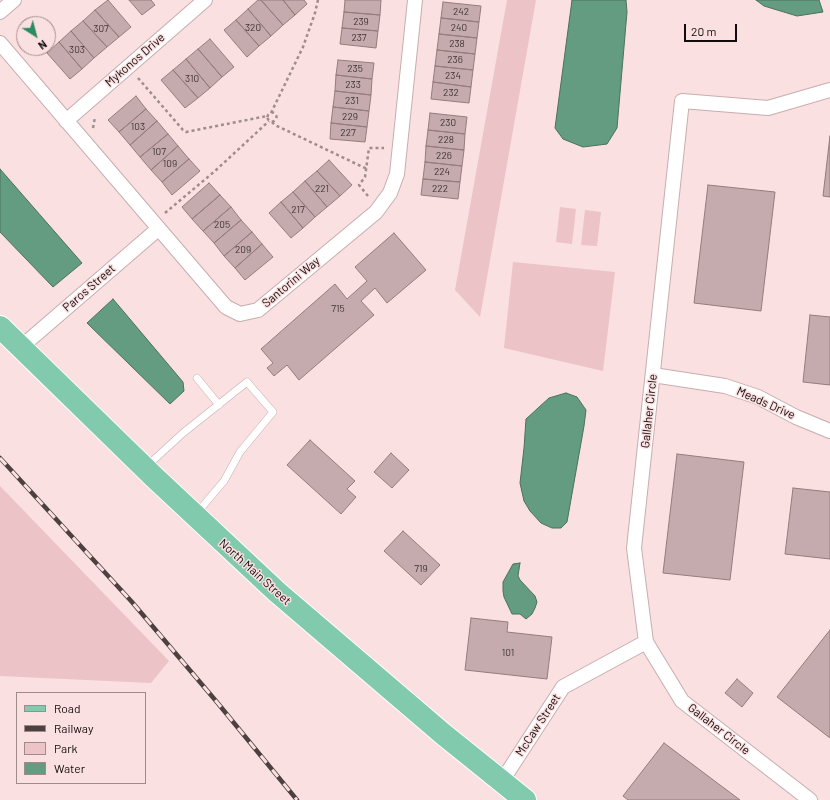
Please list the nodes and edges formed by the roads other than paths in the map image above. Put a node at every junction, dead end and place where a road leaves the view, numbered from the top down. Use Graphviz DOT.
graph roads {
  1 [pos="14,0"];
  2 [pos="205,0"];
  3 [pos="415,0"];
  4 [pos="0,12"];
  5 [pos="0,43"];
  6 [pos="830,90"];
  7 [pos="66,121"];
  8 [pos="158,229"];
  9 [pos="0,327"];
  10 [pos="20,348"];
  11 [pos="653,375"];
  12 [pos="197,378"];
  13 [pos="219,405"];
  14 [pos="830,431"];
  15 [pos="145,469"];
  16 [pos="195,516"];
  17 [pos="646,642"];
  18 [pos="502,781"];
  19 [pos="525,800"];
  20 [pos="810,800"];
  1 -- 4 [label="street"];
  2 -- 7 [label="street, Mykonos Drive"];
  3 -- 8 [label="street, Santorini Way"];
  5 -- 7 [label="street, Santorini Way"];
  6 -- 11 [label="street, Gallaher Circle"];
  7 -- 8 [label="street, Santorini Way"];
  8 -- 10 [label="street, Paros Street"];
  9 -- 10 [label="main road, North Main Street"];
  10 -- 15 [label="main road, North Main Street"];
  11 -- 14 [label="street, Meads Drive"];
  11 -- 17 [label="street, Gallaher Circle"];
  12 -- 13 [label="lane"];
  13 -- 15 [label="lane"];
  13 -- 16 [label="lane"];
  15 -- 16 [label="main road, North Main Street"];
  16 -- 18 [label="main road, North Main Street"];
  17 -- 18 [label="street, McCaw Street"];
  17 -- 20 [label="street, Gallaher Circle"];
  18 -- 19 [label="main road, North Main Street"];
}
